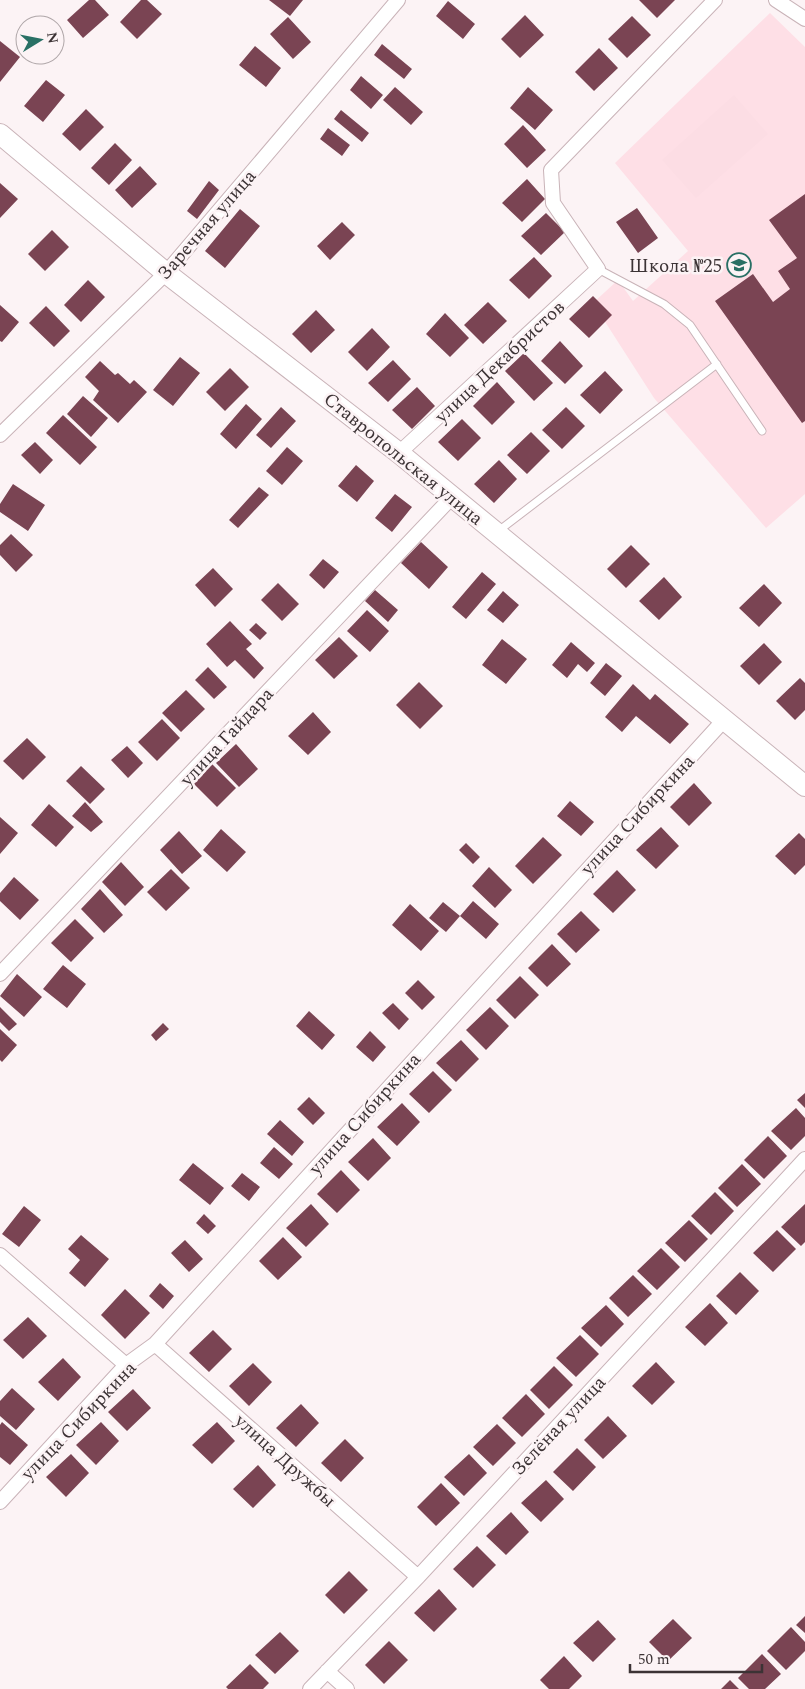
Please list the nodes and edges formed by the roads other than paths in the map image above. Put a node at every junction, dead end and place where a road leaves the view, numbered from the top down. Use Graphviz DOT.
graph roads {
  1 [pos="398,0"];
  2 [pos="714,0"];
  3 [pos="776,0"];
  4 [pos="805,19"];
  5 [pos="0,134"];
  6 [pos="598,270"];
  7 [pos="166,272"];
  8 [pos="717,364"];
  9 [pos="762,431"];
  10 [pos="0,435"];
  11 [pos="399,453"];
  12 [pos="452,497"];
  13 [pos="496,532"];
  14 [pos="724,720"];
  15 [pos="805,786"];
  16 [pos="0,974"];
  17 [pos="805,1159"];
  18 [pos="0,1255"];
  19 [pos="155,1344"];
  20 [pos="126,1365"];
  21 [pos="0,1502"];
  22 [pos="418,1577"];
  23 [pos="327,1671"];
  24 [pos="310,1689"];
  25 [pos="347,1689"];
  1 -- 7 [label="street, Заречная улица"];
  2 -- 6 [label="street"];
  3 -- 4 [label="street"];
  5 -- 7 [label="main road, Ставропольская улица"];
  6 -- 8 [label="lane"];
  6 -- 11 [label="street, улица Декабристов"];
  7 -- 10 [label="street, Заречная улица"];
  7 -- 11 [label="main road, Ставропольская улица"];
  8 -- 9 [label="lane"];
  8 -- 13 [label="lane"];
  11 -- 12 [label="main road, Ставропольская улица"];
  12 -- 13 [label="main road, Ставропольская улица"];
  12 -- 16 [label="street, улица Гайдара"];
  13 -- 14 [label="main road, Ставропольская улица"];
  14 -- 15 [label="main road, Ставропольская улица"];
  14 -- 19 [label="street, улица Сибиркина"];
  17 -- 22 [label="street, Зелёная улица"];
  18 -- 20 [label="street"];
  19 -- 20 [label="street, улица Сибиркина"];
  19 -- 22 [label="street, улица Дружбы"];
  20 -- 21 [label="street, улица Сибиркина"];
  22 -- 23 [label="street, Зелёная улица"];
  23 -- 24 [label="street, Зелёная улица"];
  23 -- 25 [label="street"];
}
